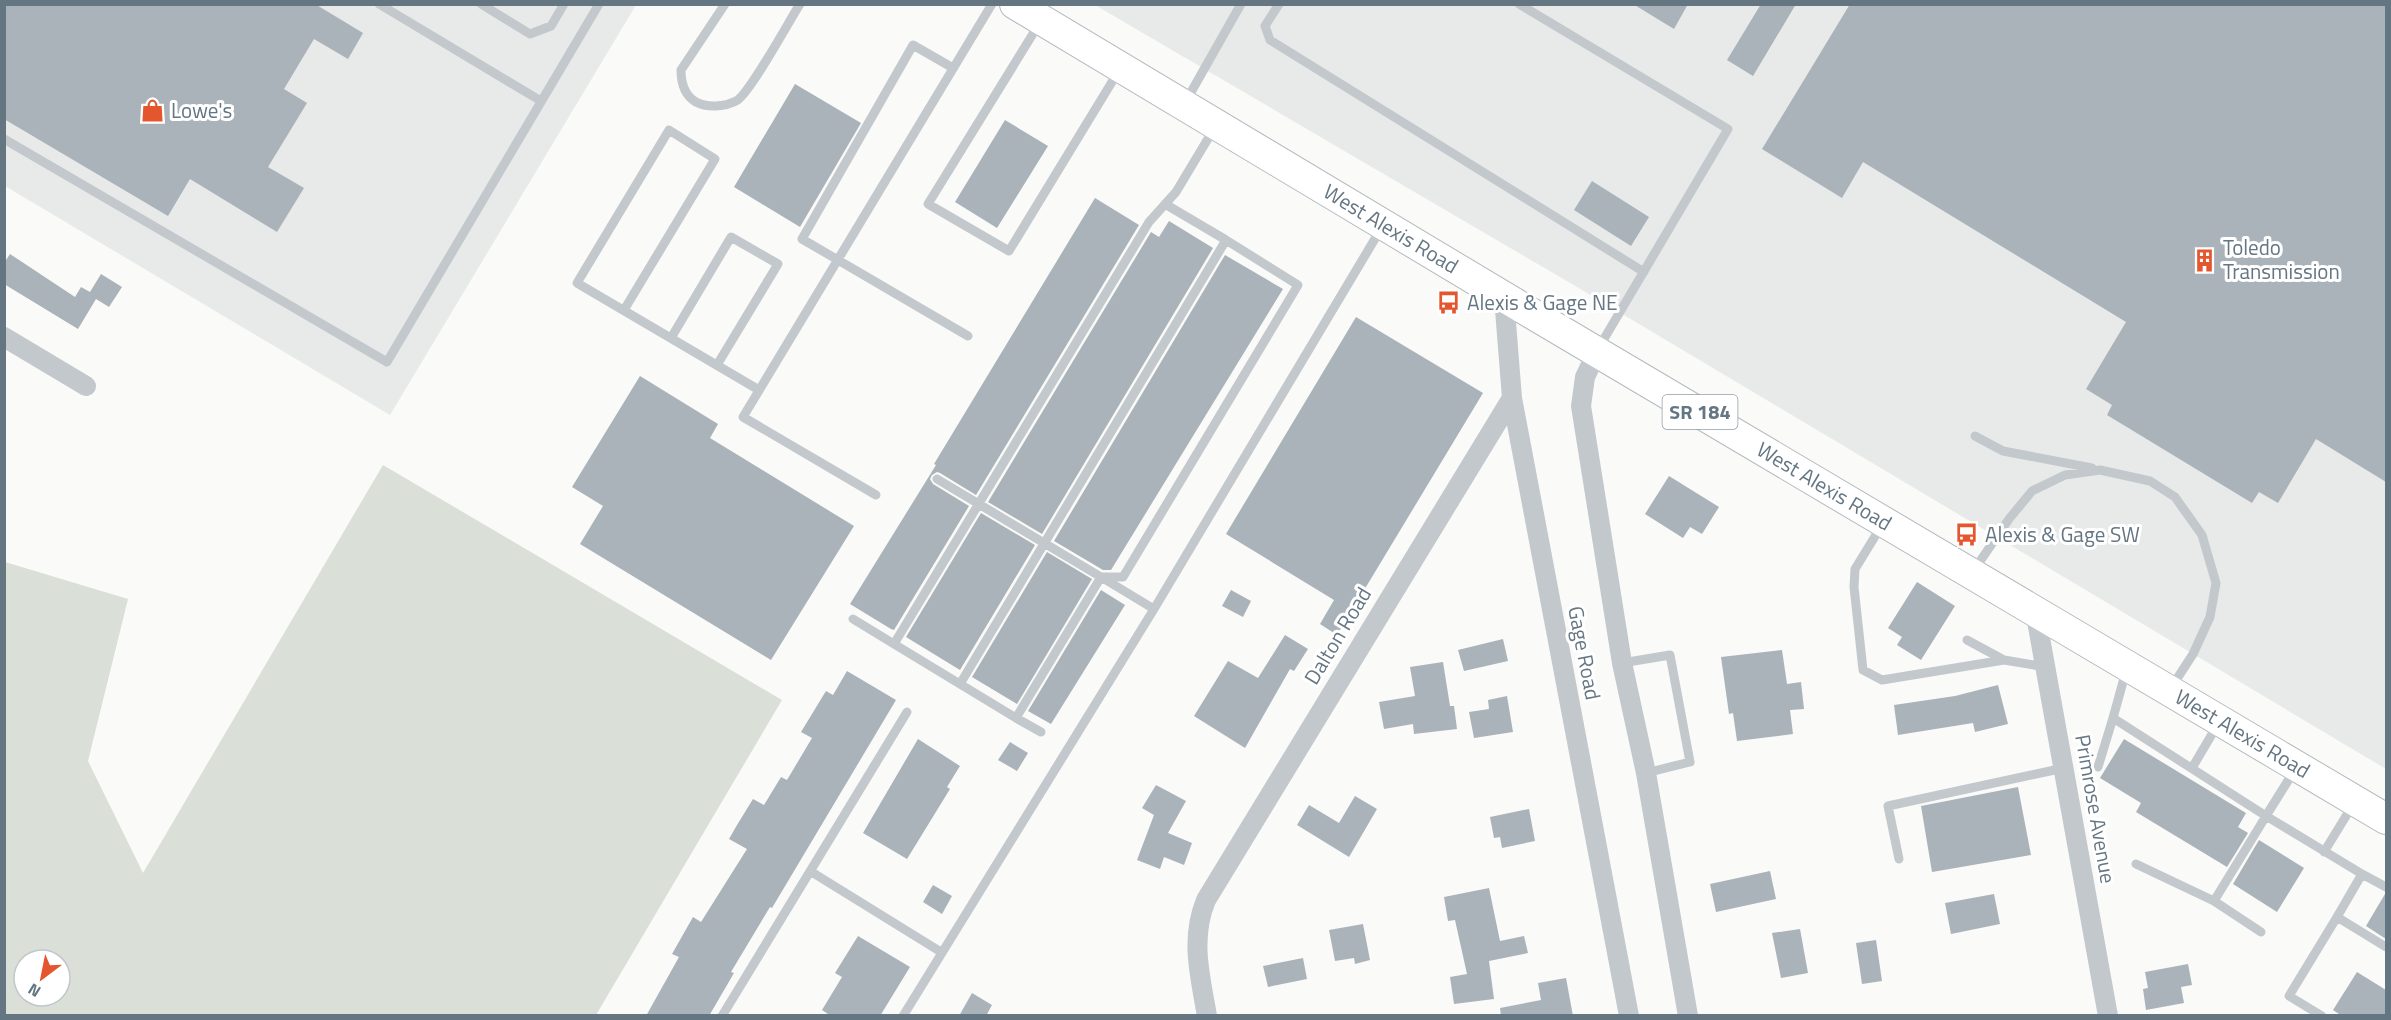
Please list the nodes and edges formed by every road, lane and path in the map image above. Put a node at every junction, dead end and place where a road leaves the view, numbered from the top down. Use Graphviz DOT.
graph roads {
  1 [pos="379,4"];
  2 [pos="482,4"];
  3 [pos="564,4"];
  4 [pos="599,4"];
  5 [pos="725,4"];
  6 [pos="800,4"];
  7 [pos="992,4"];
  8 [pos="1015,4"];
  9 [pos="1241,4"];
  10 [pos="1279,4"];
  11 [pos="1519,4"];
  12 [pos="1041,20"];
  13 [pos="953,68"];
  14 [pos="1121,68"];
  15 [pos="542,101"];
  16 [pos="1184,105"];
  17 [pos="1216,124"];
  18 [pos="4,139"];
  19 [pos="1165,204"];
  20 [pos="1383,225"];
  21 [pos="1226,240"];
  22 [pos="837,260"];
  23 [pos="1644,272"];
  24 [pos="1504,297"];
  25 [pos="624,310"];
  26 [pos="968,336"];
  27 [pos="4,337"];
  28 [pos="671,338"];
  29 [pos="1597,351"];
  30 [pos="717,365"];
  31 [pos="86,386"];
  32 [pos="759,390"];
  33 [pos="1512,398"];
  34 [pos="1975,436"];
  35 [pos="2100,470"];
  36 [pos="937,479"];
  37 [pos="876,495"];
  38 [pos="979,504"];
  39 [pos="1884,521"];
  40 [pos="1045,543"];
  41 [pos="1972,572"];
  42 [pos="1101,577"];
  43 [pos="1154,609"];
  44 [pos="2036,610"];
  45 [pos="853,619"];
  46 [pos="1966,640"];
  47 [pos="894,644"];
  48 [pos="2004,660"];
  49 [pos="1622,663"];
  50 [pos="2128,665"];
  51 [pos="2046,668"];
  52 [pos="960,684"];
  53 [pos="2169,690"];
  54 [pos="906,712"];
  55 [pos="1016,718"];
  56 [pos="2113,718"];
  57 [pos="2220,720"];
  58 [pos="1041,732"];
  59 [pos="2297,766"];
  60 [pos="2098,767"];
  61 [pos="2064,768"];
  62 [pos="2192,768"];
  63 [pos="1646,773"];
  64 [pos="2355,800"];
  65 [pos="2266,816"];
  66 [pos="2386,819"];
  67 [pos="2324,852"];
  68 [pos="1899,859"];
  69 [pos="2136,864"];
  70 [pos="810,871"];
  71 [pos="2362,874"];
  72 [pos="2386,887"];
  73 [pos="2214,901"];
  74 [pos="2337,917"];
  75 [pos="2261,932"];
  76 [pos="2385,943"];
  77 [pos="941,952"];
  78 [pos="722,1016"];
  79 [pos="903,1016"];
  80 [pos="1207,1016"];
  81 [pos="1629,1016"];
  82 [pos="1688,1016"];
  83 [pos="2108,1016"];
  84 [pos="2322,1016"];
  1 -- 15 [label="lane"];
  2 -- 3 [label="lane"];
  4 -- 15 [label="lane"];
  5 -- 6 [label="lane"];
  7 -- 13 [label="lane"];
  8 -- 12 [label="main road, West Alexis Road / SR 184"];
  9 -- 16 [label="lane"];
  10 -- 23 [label="lane"];
  11 -- 23 [label="lane"];
  12 -- 14 [label="main road, West Alexis Road / SR 184"];
  12 -- 14 [label="lane"];
  13 -- 22 [label="lane"];
  13 -- 22 [label="lane"];
  14 -- 16 [label="main road, West Alexis Road / SR 184"];
  15 -- 18 [label="lane"];
  16 -- 17 [label="main road, West Alexis Road / SR 184"];
  17 -- 19 [label="lane"];
  17 -- 20 [label="main road, West Alexis Road / SR 184"];
  19 -- 21 [label="lane"];
  19 -- 38 [label="lane"];
  20 -- 24 [label="main road, West Alexis Road / SR 184"];
  20 -- 43 [label="lane"];
  21 -- 40 [label="lane"];
  21 -- 42 [label="lane"];
  22 -- 26 [label="lane"];
  22 -- 32 [label="lane"];
  23 -- 29 [label="lane"];
  24 -- 29 [label="main road, West Alexis Road / SR 184"];
  24 -- 33 [label="street, Gage Road"];
  25 -- 25 [label="lane"];
  25 -- 28 [label="lane"];
  27 -- 31 [label="street"];
  28 -- 30 [label="lane"];
  28 -- 30 [label="lane"];
  29 -- 39 [label="main road, West Alexis Road / SR 184"];
  29 -- 49 [label="street, Gage Road"];
  30 -- 32 [label="lane"];
  32 -- 37 [label="lane"];
  33 -- 80 [label="street, Dalton Road"];
  33 -- 81 [label="street, Gage Road"];
  34 -- 35 [label="lane"];
  35 -- 41 [label="lane"];
  35 -- 53 [label="lane"];
  36 -- 38 [label="lane"];
  38 -- 40 [label="lane"];
  38 -- 47 [label="lane"];
  39 -- 41 [label="main road, West Alexis Road / SR 184"];
  39 -- 48 [label="lane"];
  40 -- 42 [label="lane"];
  40 -- 52 [label="lane"];
  41 -- 44 [label="main road, West Alexis Road / SR 184"];
  42 -- 43 [label="lane"];
  42 -- 55 [label="lane"];
  43 -- 77 [label="lane"];
  44 -- 50 [label="main road, West Alexis Road / SR 184"];
  44 -- 51 [label="street, Primrose Avenue"];
  45 -- 47 [label="lane"];
  46 -- 48 [label="lane"];
  47 -- 52 [label="lane"];
  48 -- 51 [label="lane"];
  49 -- 63 [label="street, Gage Road"];
  49 -- 63 [label="lane"];
  50 -- 53 [label="main road, West Alexis Road / SR 184"];
  50 -- 56 [label="lane"];
  51 -- 61 [label="street, Primrose Avenue"];
  52 -- 55 [label="lane"];
  53 -- 57 [label="main road, West Alexis Road / SR 184"];
  54 -- 70 [label="lane"];
  55 -- 58 [label="lane"];
  56 -- 60 [label="lane"];
  56 -- 62 [label="lane"];
  57 -- 59 [label="main road, West Alexis Road / SR 184"];
  57 -- 62 [label="lane"];
  59 -- 64 [label="main road, West Alexis Road / SR 184"];
  59 -- 65 [label="lane"];
  61 -- 68 [label="lane"];
  61 -- 83 [label="street, Primrose Avenue"];
  62 -- 65 [label="lane"];
  63 -- 82 [label="street, Gage Road"];
  64 -- 66 [label="main road, West Alexis Road / SR 184"];
  64 -- 67 [label="lane"];
  65 -- 67 [label="lane"];
  65 -- 73 [label="lane"];
  67 -- 71 [label="lane"];
  69 -- 73 [label="lane"];
  70 -- 77 [label="lane"];
  70 -- 78 [label="lane"];
  71 -- 72 [label="lane"];
  71 -- 74 [label="lane"];
  73 -- 75 [label="lane"];
  74 -- 76 [label="lane"];
  74 -- 84 [label="lane"];
  77 -- 79 [label="lane"];
}
